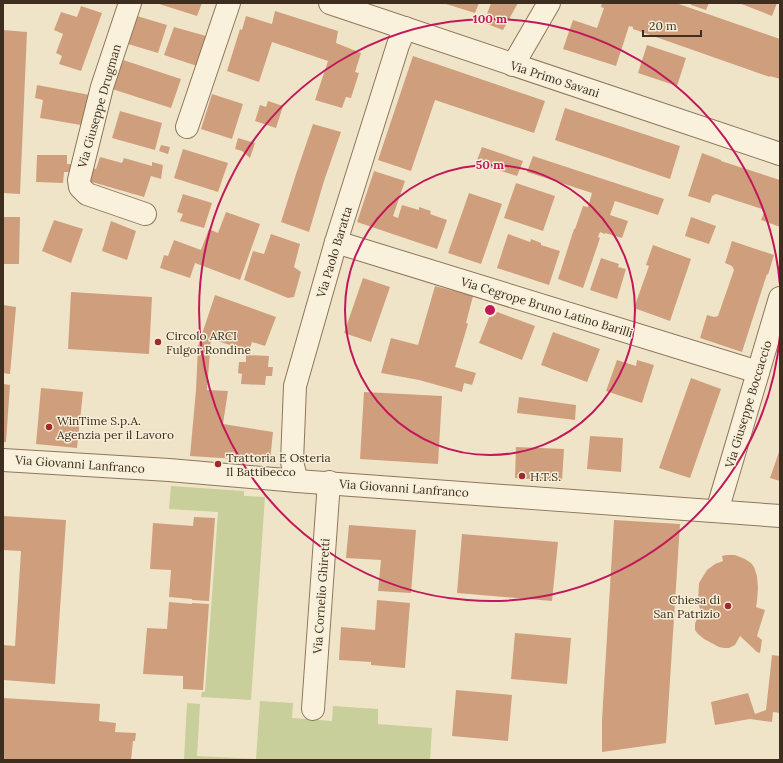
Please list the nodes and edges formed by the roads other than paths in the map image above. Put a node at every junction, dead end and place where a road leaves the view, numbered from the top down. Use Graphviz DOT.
graph roads {
  1 [pos="130,3"];
  2 [pos="229,3"];
  3 [pos="330,3"];
  4 [pos="549,3"];
  5 [pos="405,28"];
  6 [pos="514,65"];
  7 [pos="187,127"];
  8 [pos="780,154"];
  9 [pos="145,214"];
  10 [pos="336,242"];
  11 [pos="780,298"];
  12 [pos="758,372"];
  13 [pos="3,460"];
  14 [pos="297,480"];
  15 [pos="329,482"];
  16 [pos="717,511"];
  17 [pos="780,516"];
  18 [pos="313,710"];
  1 -- 9 [label="street, Via Giuseppe Drugman"];
  2 -- 7 [label="street"];
  3 -- 5 [label="street, Via Primo Savani"];
  4 -- 6 [label="street"];
  5 -- 6 [label="street, Via Primo Savani"];
  5 -- 10 [label="street, Via Paolo Baratta"];
  6 -- 8 [label="street, Via Primo Savani"];
  10 -- 12 [label="street, Via Cegrope Bruno Latino Barilli"];
  10 -- 14 [label="street, Via Paolo Baratta"];
  11 -- 12 [label="street, Via Giuseppe Boccaccio"];
  12 -- 16 [label="street, Via Giuseppe Boccaccio"];
  13 -- 14 [label="street, Via Giovanni Lanfranco"];
  14 -- 15 [label="street, Via Giovanni Lanfranco"];
  15 -- 16 [label="street, Via Giovanni Lanfranco"];
  15 -- 18 [label="street, Via Cornelio Ghiretti"];
  16 -- 17 [label="street, Via Giovanni Lanfranco"];
}
